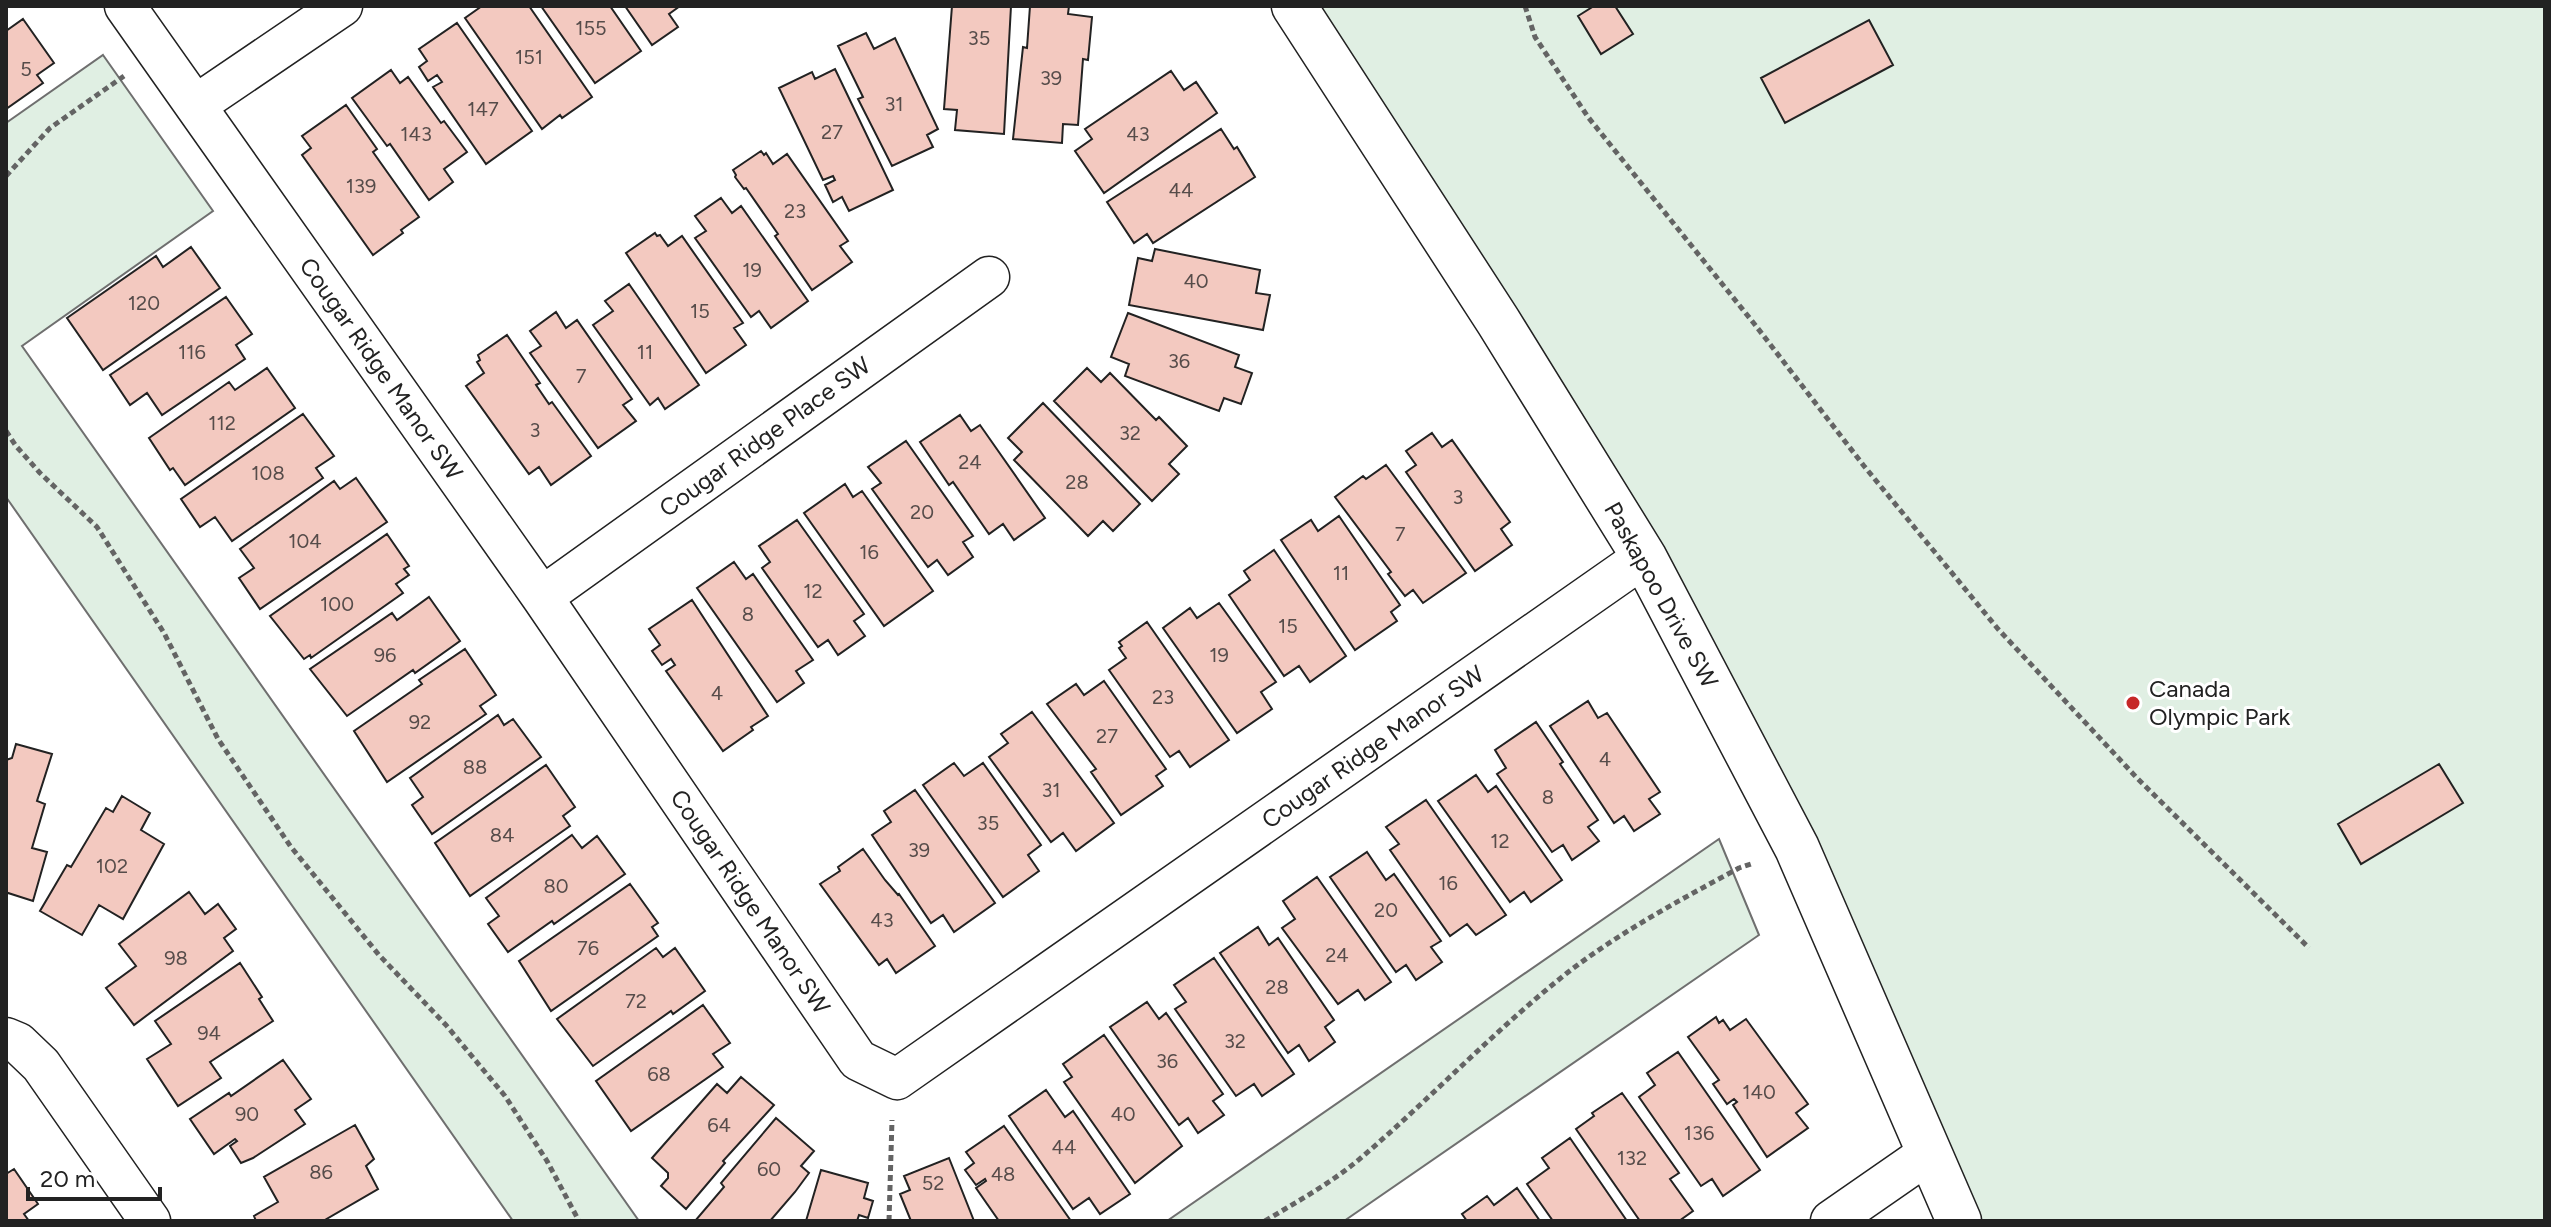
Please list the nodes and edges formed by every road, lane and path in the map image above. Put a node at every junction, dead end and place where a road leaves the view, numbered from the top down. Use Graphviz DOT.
graph roads {
  1 [pos="125,6"];
  2 [pos="342,6"];
  3 [pos="1294,6"];
  4 [pos="1525,6"];
  5 [pos="125,75"];
  6 [pos="196,105"];
  7 [pos="6,176"];
  8 [pos="989,277"];
  9 [pos="6,431"];
  10 [pos="1644,557"];
  11 [pos="542,597"];
  12 [pos="1797,848"];
  13 [pos="2309,948"];
  14 [pos="6,1038"];
  15 [pos="897,1079"];
  16 [pos="1929,1153"];
  17 [pos="150,1221"];
  18 [pos="579,1221"];
  19 [pos="889,1221"];
  20 [pos="1265,1221"];
  21 [pos="1831,1221"];
  22 [pos="1959,1221"];
  1 -- 6 [label="street, Cougar Ridge Manor SW"];
  2 -- 6 [label="street"];
  3 -- 10 [label="street, Paskapoo Drive SW"];
  4 -- 13 [label="path"];
  5 -- 7 [label="path"];
  6 -- 11 [label="street, Cougar Ridge Manor SW"];
  8 -- 11 [label="street, Cougar Ridge Place SW"];
  9 -- 18 [label="path"];
  10 -- 12 [label="street, Paskapoo Drive SW"];
  10 -- 15 [label="street, Cougar Ridge Manor SW"];
  11 -- 15 [label="street, Cougar Ridge Manor SW"];
  12 -- 16 [label="street, Paskapoo Drive SW"];
  12 -- 20 [label="path"];
  14 -- 17 [label="street"];
  15 -- 19 [label="path"];
  16 -- 21 [label="street"];
  16 -- 22 [label="street, Paskapoo Drive SW"];
}
